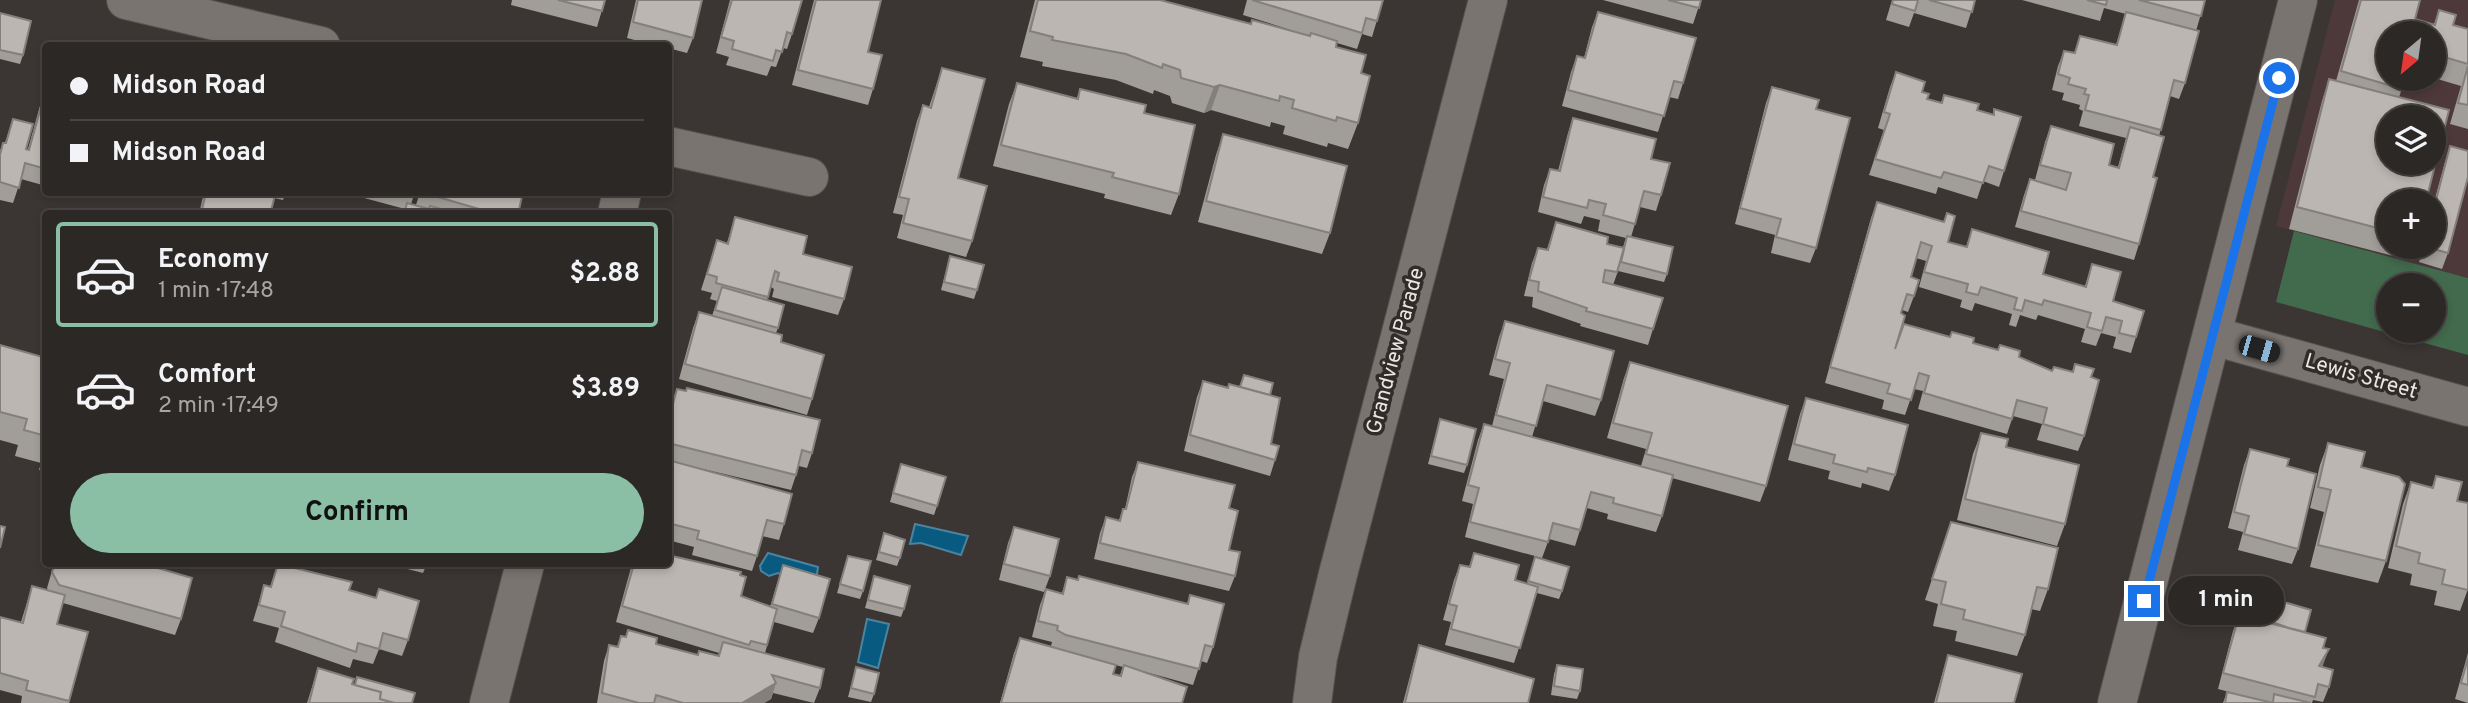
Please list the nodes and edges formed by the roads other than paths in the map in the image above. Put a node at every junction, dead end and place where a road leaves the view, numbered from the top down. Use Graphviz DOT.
graph roads {
  1 [pos="126,0"];
  2 [pos="1488,0"];
  3 [pos="2298,0"];
  4 [pos="304,42"];
  5 [pos="672,147"];
  6 [pos="809,177"];
  7 [pos="2213,336"];
  8 [pos="2468,407"];
  9 [pos="524,567"];
  10 [pos="489,703"];
  11 [pos="1311,703"];
  12 [pos="2117,703"];
  1 -- 4 [label="street"];
  2 -- 11 [label="street, Grandview Parade"];
  3 -- 7 [label="street"];
  5 -- 6 [label="street"];
  7 -- 8 [label="street, Lewis Street"];
  7 -- 12 [label="street"];
  9 -- 10 [label="street"];
}
